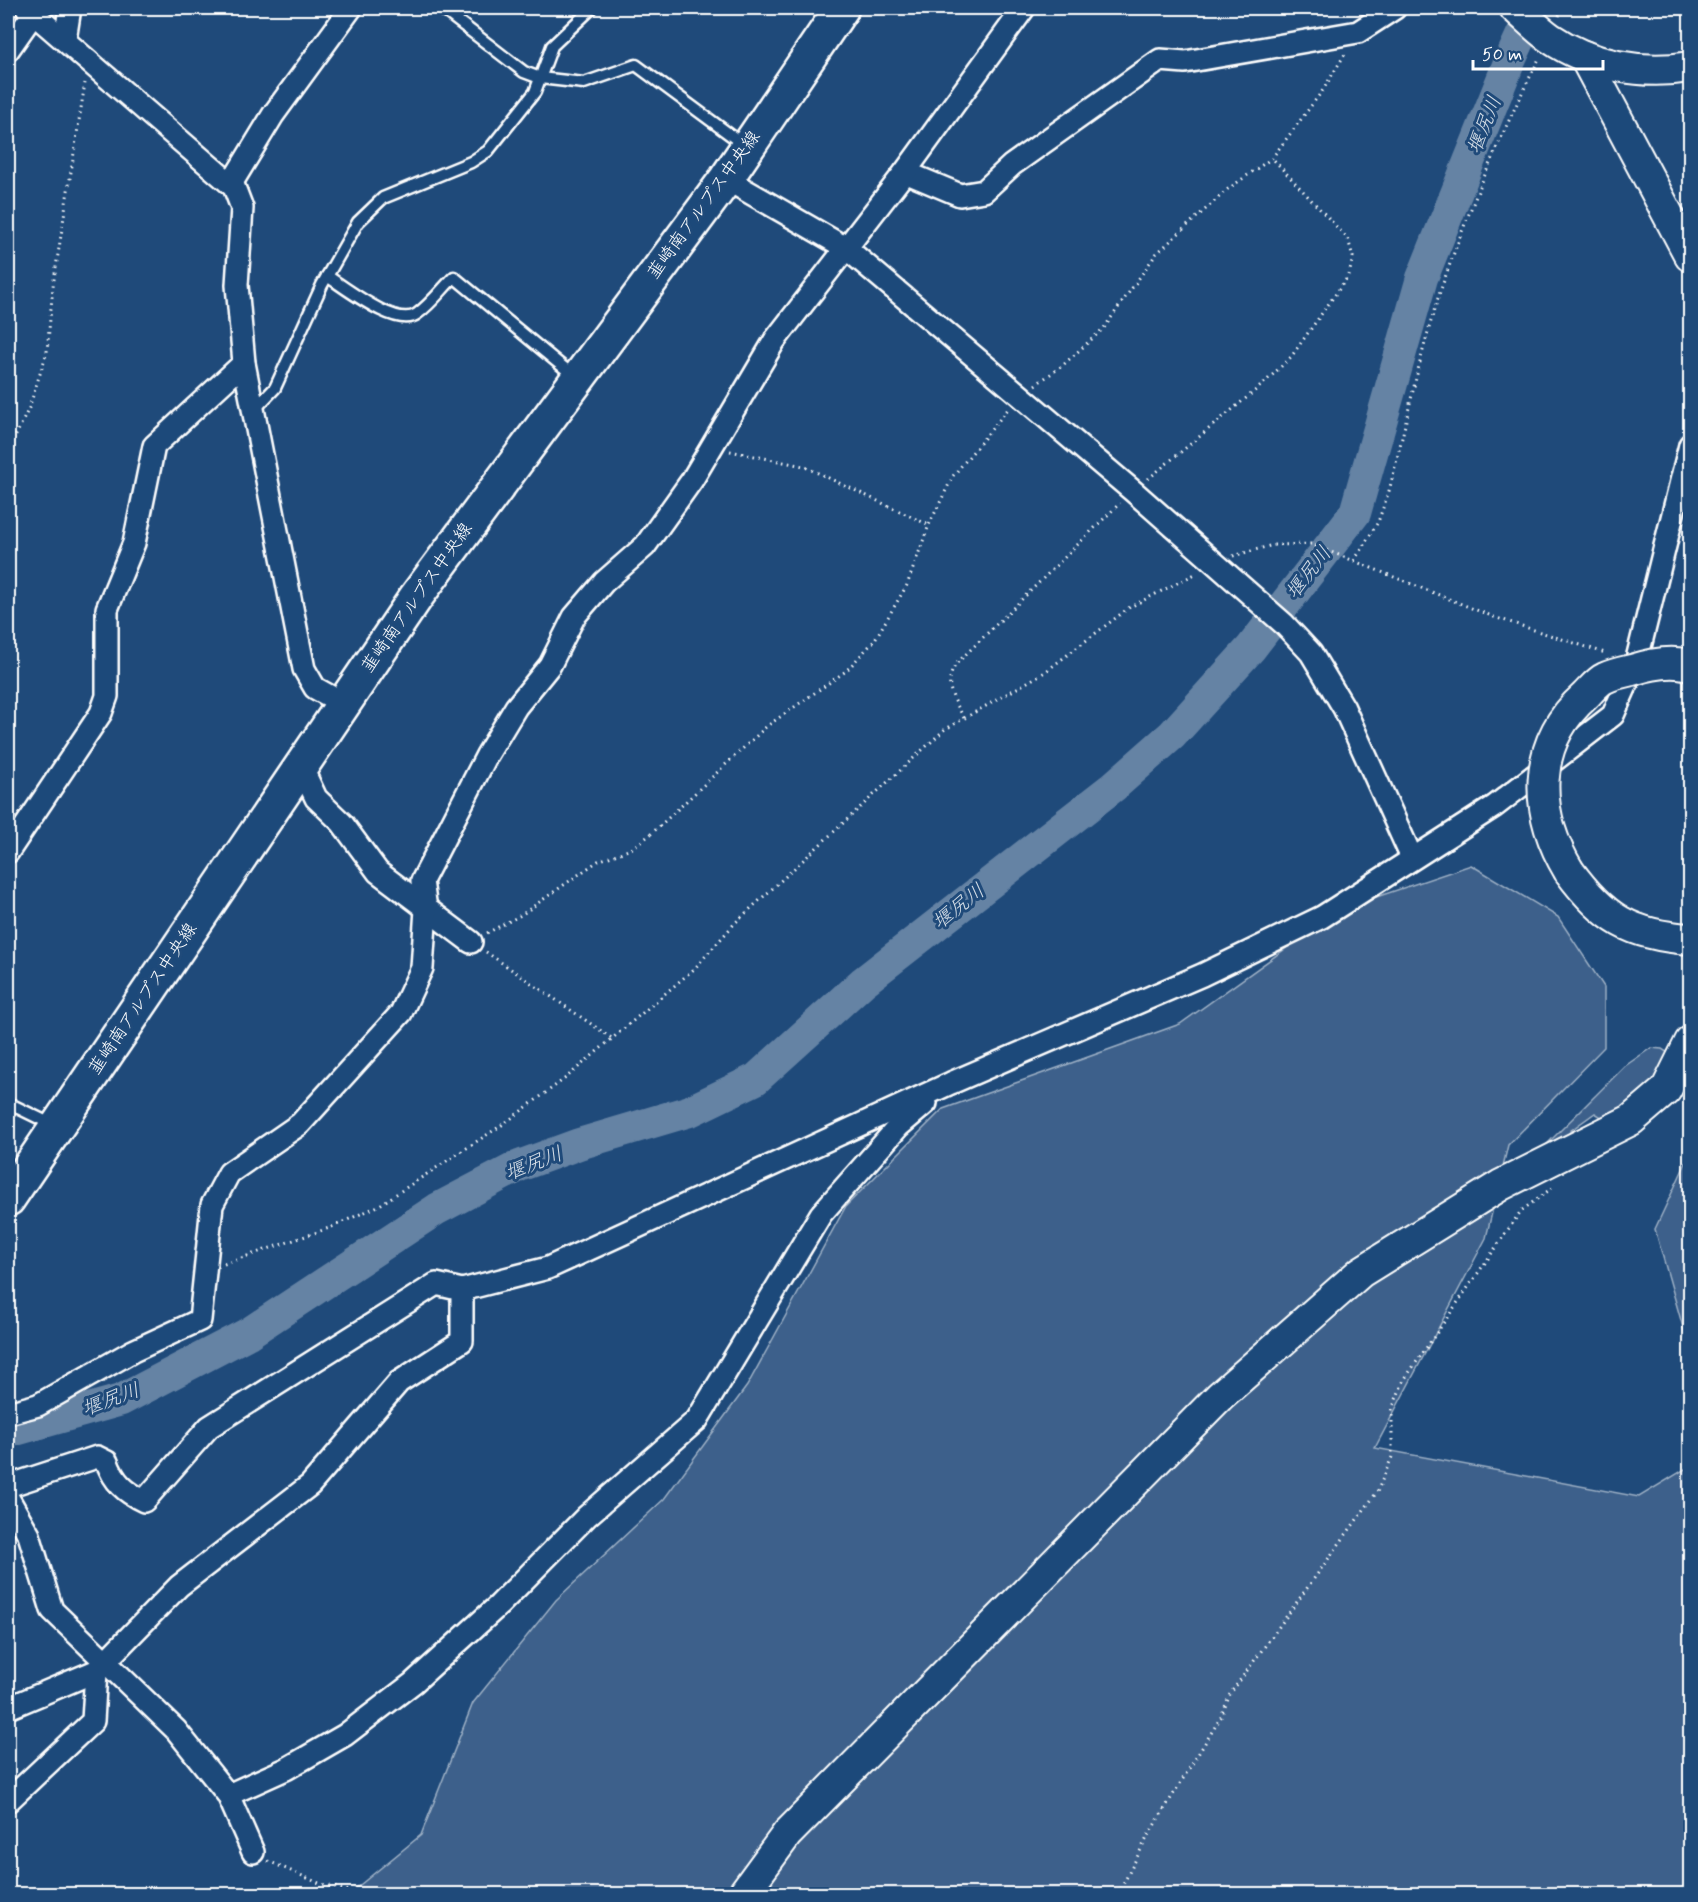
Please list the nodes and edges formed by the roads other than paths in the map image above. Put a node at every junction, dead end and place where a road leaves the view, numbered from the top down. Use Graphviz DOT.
graph roads {
  1 [pos="70,8"];
  2 [pos="351,8"];
  3 [pos="441,8"];
  4 [pos="592,8"];
  5 [pos="842,8"];
  6 [pos="1024,8"];
  7 [pos="1395,8"];
  8 [pos="1515,8"];
  9 [pos="30,10"];
  10 [pos="65,40"];
  11 [pos="8,50"];
  12 [pos="1584,56"];
  13 [pos="1690,67"];
  14 [pos="1660,70"];
  15 [pos="540,78"];
  16 [pos="1620,122"];
  17 [pos="747,147"];
  18 [pos="905,172"];
  19 [pos="726,179"];
  20 [pos="231,184"];
  21 [pos="846,248"];
  22 [pos="1690,256"];
  23 [pos="327,276"];
  24 [pos="243,363"];
  25 [pos="576,378"];
  26 [pos="253,412"];
  27 [pos="1690,444"];
  28 [pos="1690,665"];
  29 [pos="342,703"];
  30 [pos="302,766"];
  31 [pos="8,852"];
  32 [pos="1412,858"];
  33 [pos="426,909"];
  34 [pos="1690,939"];
  35 [pos="471,942"];
  36 [pos="1690,1042"];
  37 [pos="951,1083"];
  38 [pos="8,1103"];
  39 [pos="56,1126"];
  40 [pos="8,1199"];
  41 [pos="462,1290"];
  42 [pos="8,1413"];
  43 [pos="8,1486"];
  44 [pos="8,1497"];
  45 [pos="101,1666"];
  46 [pos="8,1708"];
  47 [pos="228,1795"];
  48 [pos="8,1801"];
  49 [pos="253,1852"];
  50 [pos="743,1894"];
  1 -- 10 [label="street"];
  2 -- 20 [label="street"];
  3 -- 15 [label="lane"];
  4 -- 15 [label="lane"];
  5 -- 17 [label="main road, 韮崎南アルプス中央線"];
  6 -- 18 [label="street"];
  7 -- 18 [label="street"];
  8 -- 12 [label="street"];
  9 -- 10 [label="street"];
  9 -- 11 [label="street"];
  10 -- 20 [label="street"];
  12 -- 14 [label="street"];
  12 -- 16 [label="street"];
  13 -- 14 [label="street"];
  14 -- 16 [label="street"];
  15 -- 17 [label="lane"];
  15 -- 23 [label="lane"];
  16 -- 22 [label="street"];
  17 -- 19 [label="main road, 韮崎南アルプス中央線"];
  18 -- 21 [label="street"];
  19 -- 21 [label="street"];
  19 -- 25 [label="main road, 韮崎南アルプス中央線"];
  20 -- 24 [label="street"];
  21 -- 32 [label="street"];
  21 -- 33 [label="street"];
  23 -- 25 [label="lane"];
  23 -- 26 [label="lane"];
  24 -- 26 [label="street"];
  24 -- 31 [label="street"];
  25 -- 29 [label="main road, 韮崎南アルプス中央線"];
  26 -- 29 [label="street"];
  27 -- 32 [label="street"];
  28 -- 34 [label="street, bridge"];
  29 -- 30 [label="main road, 韮崎南アルプス中央線"];
  30 -- 33 [label="street"];
  30 -- 39 [label="main road, 韮崎南アルプス中央線"];
  32 -- 37 [label="street"];
  33 -- 35 [label="street"];
  33 -- 42 [label="street"];
  36 -- 50 [label="street"];
  37 -- 41 [label="street"];
  37 -- 47 [label="street"];
  38 -- 39 [label="lane"];
  39 -- 40 [label="main road, 韮崎南アルプス中央線"];
  41 -- 43 [label="street"];
  41 -- 45 [label="street"];
  44 -- 45 [label="street"];
  45 -- 46 [label="street"];
  45 -- 47 [label="street"];
  45 -- 48 [label="street"];
  47 -- 49 [label="street"];
}
